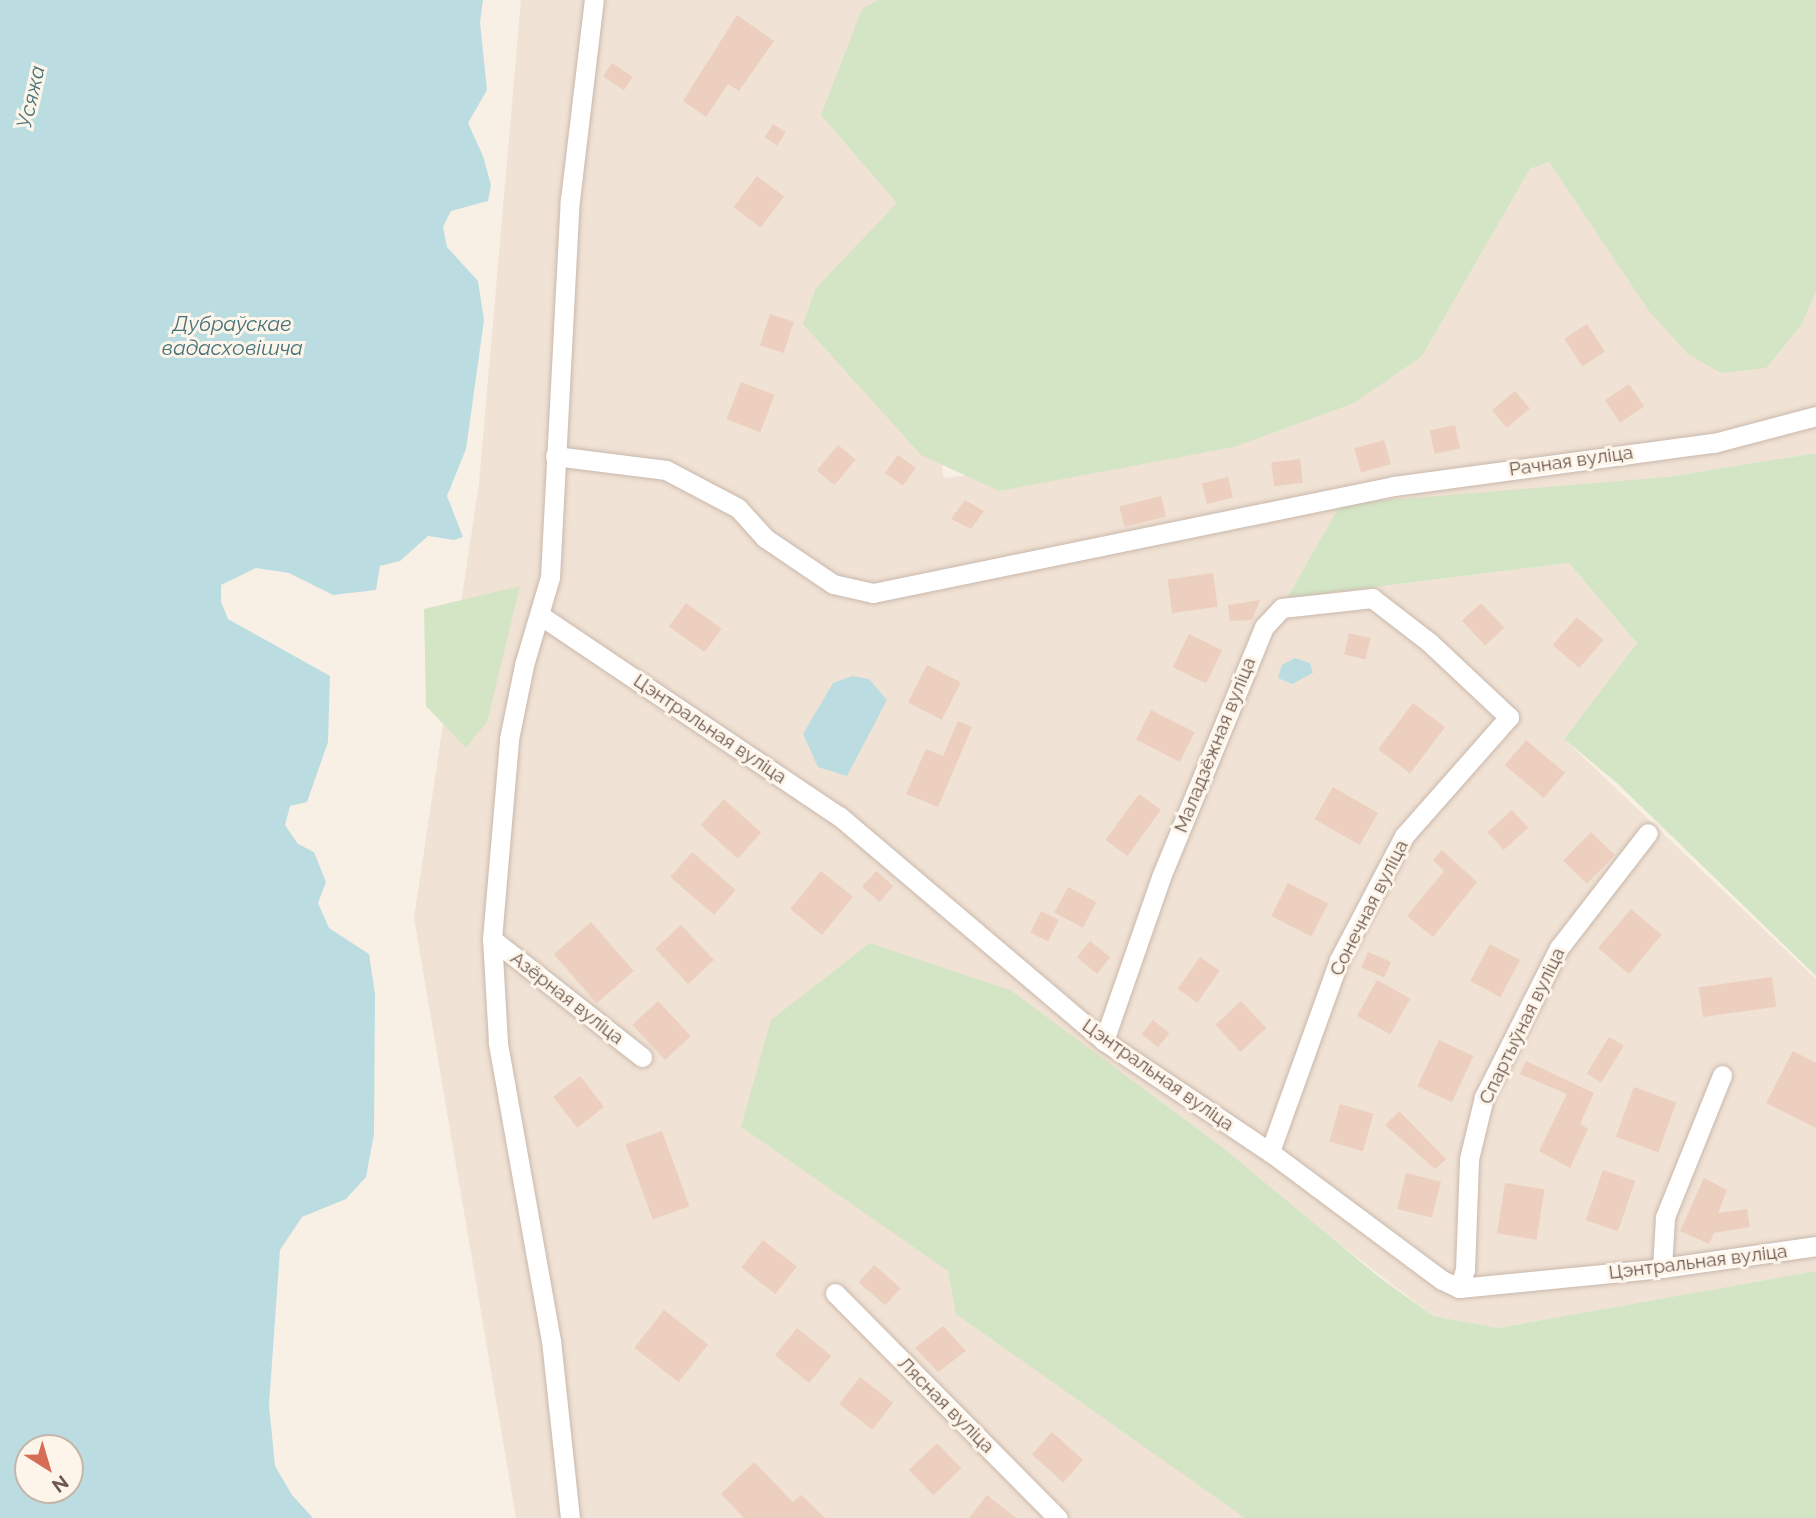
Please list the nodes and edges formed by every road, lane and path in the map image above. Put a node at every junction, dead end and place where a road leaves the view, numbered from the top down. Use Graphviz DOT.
graph roads {
  1 [pos="594,0"];
  2 [pos="1816,416"];
  3 [pos="555,456"];
  4 [pos="541,616"];
  5 [pos="1429,642"];
  6 [pos="1648,833"];
  7 [pos="492,939"];
  8 [pos="1104,1041"];
  9 [pos="642,1057"];
  10 [pos="1722,1075"];
  11 [pos="1270,1152"];
  12 [pos="1816,1246"];
  13 [pos="1662,1268"];
  14 [pos="1459,1288"];
  15 [pos="835,1293"];
  16 [pos="570,1518"];
  17 [pos="1058,1518"];
  1 -- 3 [label="street"];
  2 -- 3 [label="street, Рачная вуліца"];
  3 -- 4 [label="street"];
  4 -- 7 [label="street"];
  4 -- 8 [label="street, Цэнтральная вуліца"];
  5 -- 8 [label="street, Маладзёжная вуліца"];
  5 -- 11 [label="street, Сонечная вуліца"];
  6 -- 14 [label="street, Спартыўная вуліца"];
  7 -- 9 [label="street, Азёрная вуліца"];
  7 -- 16 [label="street"];
  8 -- 11 [label="street, Цэнтральная вуліца"];
  10 -- 13 [label="street"];
  11 -- 14 [label="street, Цэнтральная вуліца"];
  12 -- 13 [label="street, Цэнтральная вуліца"];
  13 -- 14 [label="street, Цэнтральная вуліца"];
  15 -- 17 [label="street, Лясная вуліца"];
}
